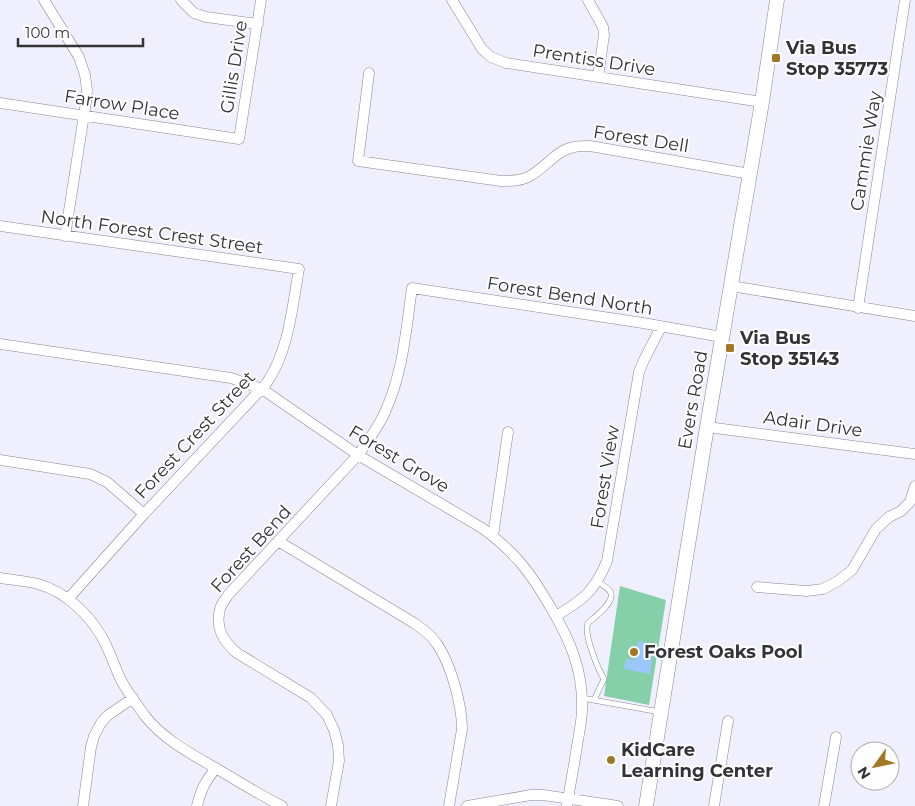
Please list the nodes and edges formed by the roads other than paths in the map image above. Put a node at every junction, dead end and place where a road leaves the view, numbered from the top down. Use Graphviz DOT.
graph roads {
  1 [pos="44,0"];
  2 [pos="181,0"];
  3 [pos="261,0"];
  4 [pos="452,0"];
  5 [pos="588,0"];
  6 [pos="777,0"];
  7 [pos="905,0"];
  8 [pos="258,24"];
  9 [pos="369,73"];
  10 [pos="598,77"];
  11 [pos="762,102"];
  12 [pos="0,103"];
  13 [pos="85,116"];
  14 [pos="239,139"];
  15 [pos="750,174"];
  16 [pos="0,226"];
  17 [pos="64,236"];
  18 [pos="299,270"];
  19 [pos="731,286"];
  20 [pos="412,288"];
  21 [pos="858,308"];
  22 [pos="915,316"];
  23 [pos="661,327"];
  24 [pos="722,337"];
  25 [pos="0,344"];
  26 [pos="262,389"];
  27 [pos="707,427"];
  28 [pos="508,432"];
  29 [pos="915,454"];
  30 [pos="358,455"];
  31 [pos="0,460"];
  32 [pos="915,486"];
  33 [pos="144,514"];
  34 [pos="493,536"];
  35 [pos="278,541"];
  36 [pos="0,578"];
  37 [pos="598,582"];
  38 [pos="758,587"];
  39 [pos="68,599"];
  40 [pos="556,616"];
  41 [pos="133,698"];
  42 [pos="582,698"];
  43 [pos="594,700"];
  44 [pos="661,712"];
  45 [pos="728,721"];
  46 [pos="836,738"];
  47 [pos="216,768"];
  48 [pos="567,802"];
  49 [pos="83,806"];
  50 [pos="197,806"];
  51 [pos="282,806"];
  52 [pos="332,806"];
  53 [pos="450,806"];
  54 [pos="467,806"];
  55 [pos="618,806"];
  56 [pos="646,806"];
  57 [pos="714,806"];
  58 [pos="824,806"];
  1 -- 13 [label="street"];
  2 -- 8 [label="street"];
  3 -- 8 [label="street, Gillis Drive"];
  4 -- 10 [label="street, Prentiss Drive"];
  5 -- 10 [label="street"];
  6 -- 11 [label="main road, Evers Road"];
  7 -- 21 [label="street, Cammie Way"];
  8 -- 14 [label="street, Gillis Drive"];
  9 -- 15 [label="street, Forest Dell"];
  10 -- 11 [label="street, Prentiss Drive"];
  11 -- 15 [label="main road, Evers Road"];
  12 -- 13 [label="street, Farrow Place"];
  13 -- 14 [label="street, Farrow Place"];
  13 -- 17 [label="street"];
  15 -- 19 [label="main road, Evers Road"];
  16 -- 17 [label="street, North Forest Crest Street"];
  17 -- 18 [label="street, North Forest Crest Street"];
  18 -- 26 [label="street, Forest Crest Street"];
  19 -- 21 [label="street"];
  19 -- 24 [label="main road, Evers Road"];
  20 -- 23 [label="street, Forest Bend North"];
  20 -- 30 [label="street, Forest Bend"];
  21 -- 22 [label="street"];
  23 -- 24 [label="street, Forest Bend North"];
  23 -- 37 [label="street, Forest View"];
  24 -- 27 [label="main road, Evers Road"];
  25 -- 26 [label="street, Forest Grove"];
  26 -- 30 [label="street, Forest Grove"];
  26 -- 33 [label="street, Forest Crest Street"];
  27 -- 29 [label="street, Adair Drive"];
  27 -- 44 [label="main road, Evers Road"];
  28 -- 34 [label="street"];
  30 -- 34 [label="street, Forest Grove"];
  30 -- 35 [label="street, Forest Bend"];
  31 -- 33 [label="street"];
  32 -- 38 [label="street"];
  33 -- 39 [label="street, Forest Crest Street"];
  34 -- 40 [label="street, Forest Grove"];
  35 -- 52 [label="street, Forest Bend"];
  35 -- 53 [label="street"];
  36 -- 39 [label="street"];
  37 -- 40 [label="street, Forest View"];
  37 -- 43 [label="lane"];
  39 -- 41 [label="street"];
  40 -- 42 [label="street, Forest Grove"];
  41 -- 47 [label="street"];
  41 -- 49 [label="street"];
  42 -- 43 [label="lane"];
  42 -- 48 [label="street, Forest Grove"];
  43 -- 44 [label="lane"];
  44 -- 56 [label="main road, Evers Road"];
  45 -- 57 [label="street"];
  46 -- 58 [label="street"];
  47 -- 50 [label="street"];
  47 -- 51 [label="street"];
  48 -- 54 [label="street"];
  48 -- 55 [label="street"];
}
